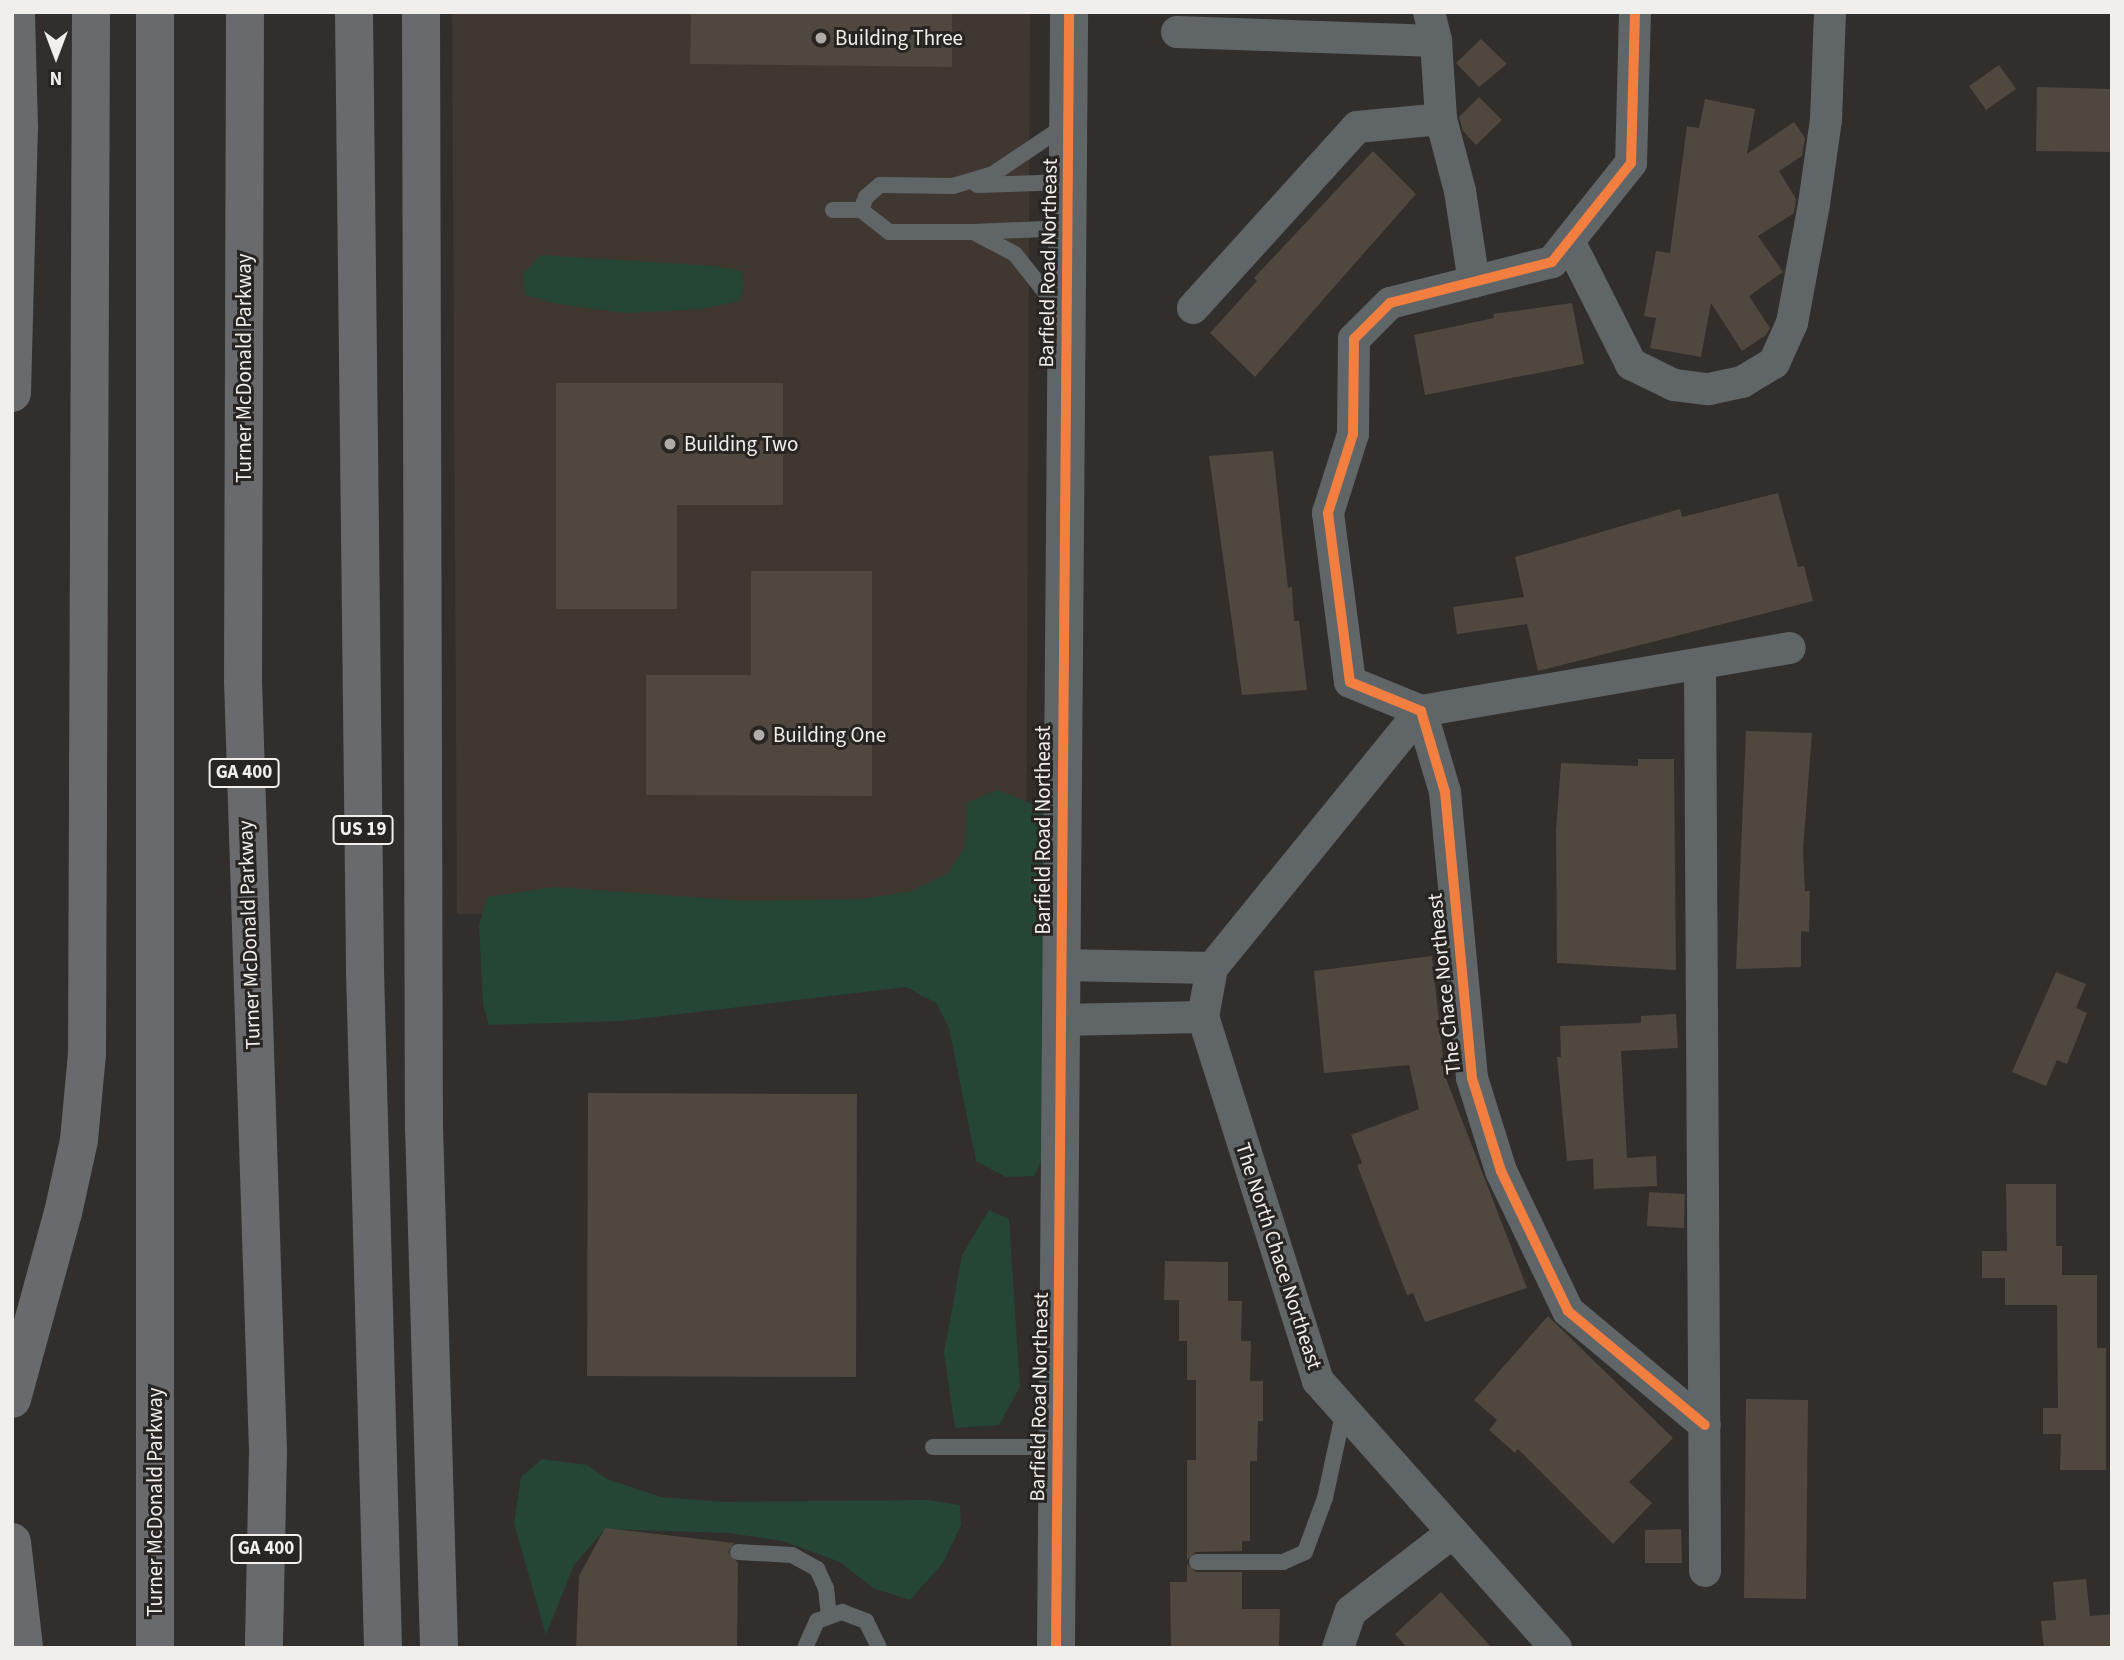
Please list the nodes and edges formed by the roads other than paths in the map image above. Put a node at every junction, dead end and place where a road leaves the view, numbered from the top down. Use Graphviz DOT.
graph roads {
  1 [pos="16,12"];
  2 [pos="91,12"];
  3 [pos="155,12"];
  4 [pos="245,12"];
  5 [pos="354,12"];
  6 [pos="421,12"];
  7 [pos="1069,12"];
  8 [pos="1635,12"];
  9 [pos="1830,12"];
  10 [pos="1433,27"];
  11 [pos="1177,32"];
  12 [pos="1441,119"];
  13 [pos="1068,124"];
  14 [pos="1069,182"];
  15 [pos="953,186"];
  16 [pos="833,210"];
  17 [pos="861,210"];
  18 [pos="1067,228"];
  19 [pos="963,232"];
  20 [pos="1569,241"];
  21 [pos="1474,282"];
  22 [pos="1193,308"];
  23 [pos="1066,318"];
  24 [pos="12,393"];
  25 [pos="1790,648"];
  26 [pos="1700,664"];
  27 [pos="1421,710"];
  28 [pos="1062,965"];
  29 [pos="1212,968"];
  30 [pos="1203,1017"];
  31 [pos="1061,1020"];
  32 [pos="12,1399"];
  33 [pos="1344,1410"];
  34 [pos="1705,1425"];
  35 [pos="933,1447"];
  36 [pos="1057,1447"];
  37 [pos="268,1451"];
  38 [pos="1452,1532"];
  39 [pos="12,1542"];
  40 [pos="738,1552"];
  41 [pos="1197,1562"];
  42 [pos="1705,1571"];
  43 [pos="828,1615"];
  44 [pos="24,1648"];
  45 [pos="155,1648"];
  46 [pos="264,1648"];
  47 [pos="290,1648"];
  48 [pos="383,1648"];
  49 [pos="439,1648"];
  50 [pos="804,1648"];
  51 [pos="879,1648"];
  52 [pos="1056,1648"];
  53 [pos="1338,1648"];
  54 [pos="1556,1648"];
  1 -- 24 [label="highway"];
  2 -- 32 [label="highway"];
  3 -- 45 [label="highway, Turner McDonald Parkway"];
  4 -- 37 [label="highway, Turner McDonald Parkway / GA 400"];
  5 -- 48 [label="highway, US 19"];
  6 -- 49 [label="highway"];
  7 -- 13 [label="street, Barfield Road Northeast"];
  8 -- 20 [label="street"];
  9 -- 20 [label="street"];
  10 -- 11 [label="street"];
  10 -- 12 [label="street"];
  12 -- 21 [label="street"];
  12 -- 22 [label="street"];
  13 -- 14 [label="street, Barfield Road Northeast"];
  13 -- 15 [label="lane"];
  14 -- 15 [label="lane"];
  14 -- 18 [label="street, Barfield Road Northeast"];
  15 -- 17 [label="lane"];
  16 -- 17 [label="lane"];
  17 -- 19 [label="lane"];
  18 -- 19 [label="lane"];
  18 -- 23 [label="street, Barfield Road Northeast"];
  19 -- 23 [label="lane"];
  20 -- 21 [label="street"];
  21 -- 27 [label="street"];
  23 -- 28 [label="street, Barfield Road Northeast"];
  25 -- 26 [label="street"];
  26 -- 27 [label="street"];
  26 -- 34 [label="street"];
  27 -- 29 [label="street"];
  27 -- 34 [label="street, The Chace Northeast"];
  28 -- 29 [label="street"];
  28 -- 31 [label="street, Barfield Road Northeast"];
  29 -- 30 [label="street"];
  30 -- 31 [label="street"];
  30 -- 33 [label="street, The North Chace Northeast"];
  31 -- 36 [label="street, Barfield Road Northeast"];
  33 -- 38 [label="street, The North Chace Northeast"];
  33 -- 41 [label="lane"];
  34 -- 42 [label="street"];
  35 -- 36 [label="lane"];
  36 -- 52 [label="street, Barfield Road Northeast"];
  37 -- 46 [label="highway, Turner McDonald Parkway / GA 400"];
  37 -- 47 [label="highway"];
  38 -- 53 [label="street"];
  38 -- 54 [label="street, The North Chace Northeast"];
  39 -- 44 [label="highway"];
  40 -- 43 [label="lane"];
  43 -- 50 [label="lane"];
  43 -- 51 [label="lane"];
}
